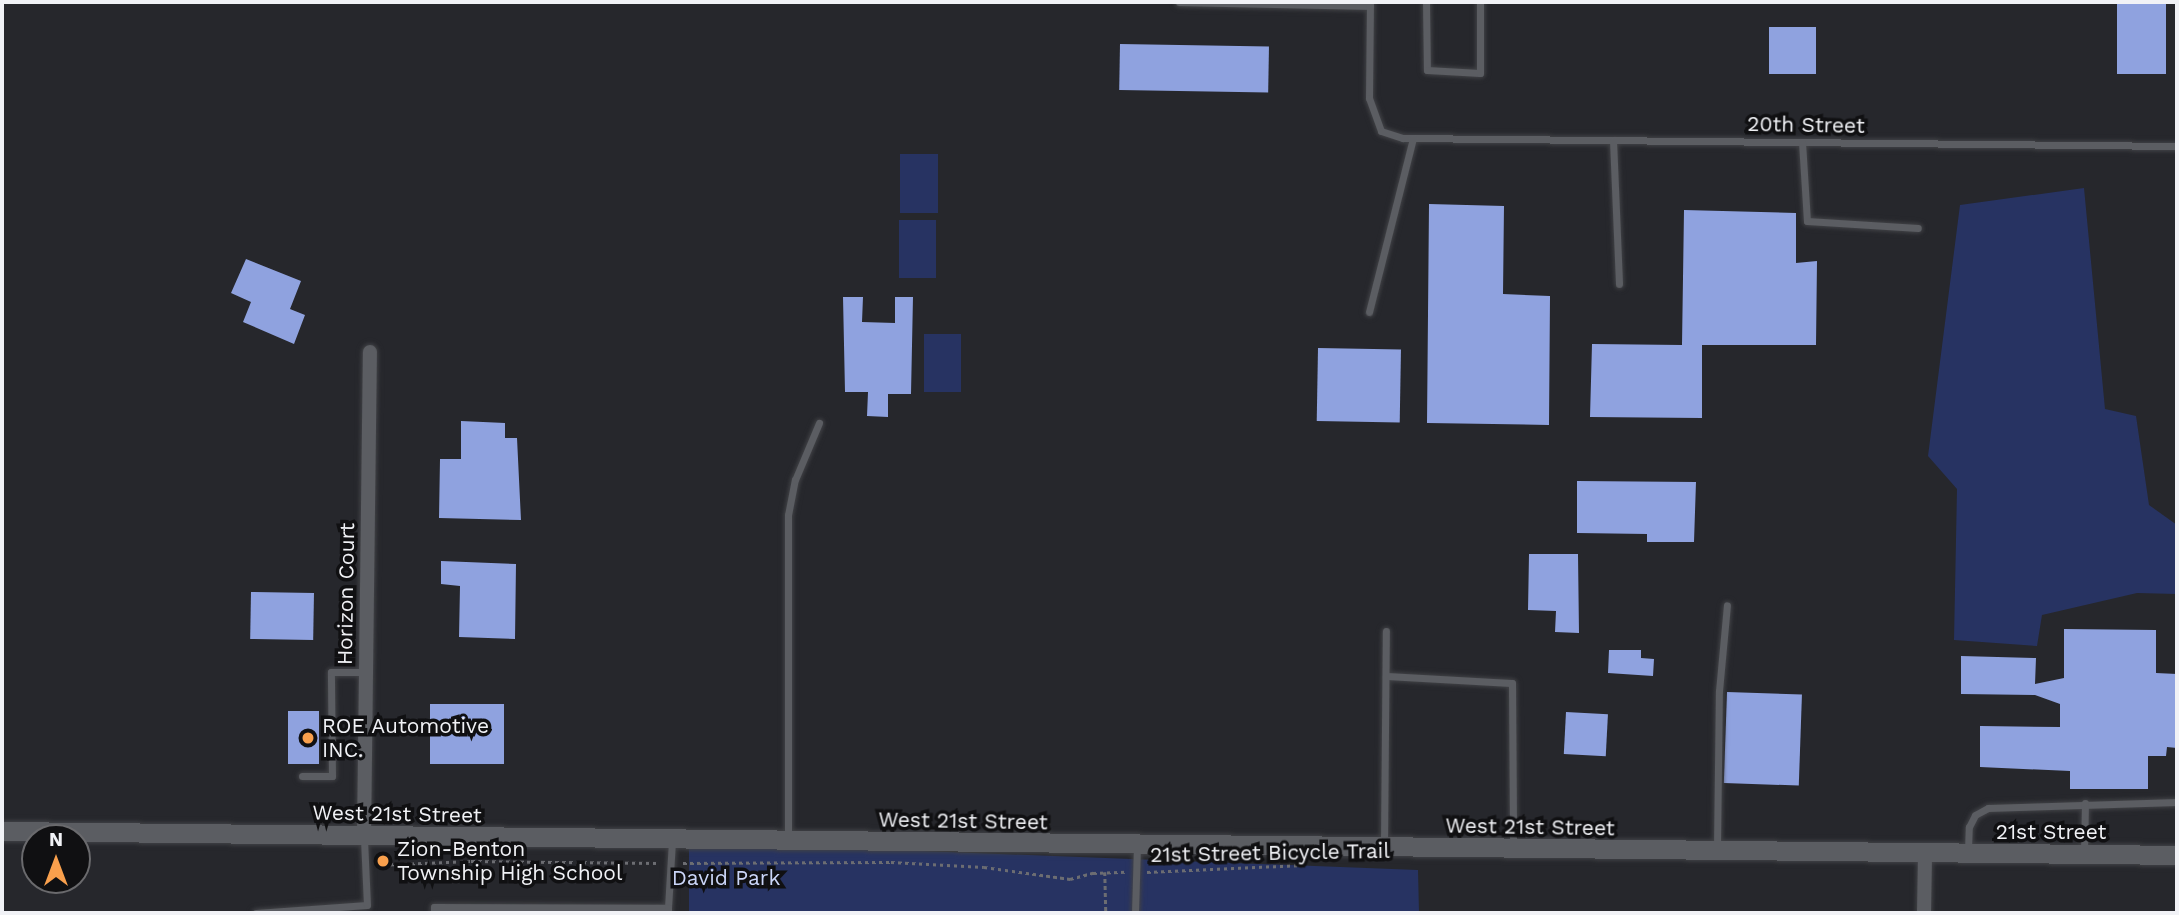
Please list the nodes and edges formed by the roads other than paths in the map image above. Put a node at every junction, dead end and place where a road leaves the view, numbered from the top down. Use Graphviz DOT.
graph roads {
  1 [pos="1179,2"];
  2 [pos="1426,2"];
  3 [pos="1480,2"];
  4 [pos="1370,4"];
  5 [pos="1413,138"];
  6 [pos="1613,140"];
  7 [pos="1802,142"];
  8 [pos="2177,146"];
  9 [pos="1918,228"];
  10 [pos="1619,284"];
  11 [pos="1368,312"];
  12 [pos="370,352"];
  13 [pos="819,423"];
  14 [pos="1727,606"];
  15 [pos="1386,631"];
  16 [pos="366,672"];
  17 [pos="1386,676"];
  18 [pos="302,776"];
  19 [pos="2177,802"];
  20 [pos="2085,803"];
  21 [pos="2,831"];
  22 [pos="364,836"];
  23 [pos="672,840"];
  24 [pos="788,841"];
  25 [pos="1137,845"];
  26 [pos="1384,848"];
  27 [pos="1513,850"];
  28 [pos="1717,852"];
  29 [pos="1925,854"];
  30 [pos="1968,855"];
  31 [pos="2084,855"];
  32 [pos="2177,855"];
  33 [pos="668,911"];
  34 [pos="256,913"];
  35 [pos="434,913"];
  36 [pos="1135,913"];
  37 [pos="1924,913"];
  1 -- 4 [label="lane"];
  2 -- 3 [label="lane"];
  4 -- 5 [label="lane, 20th Street"];
  5 -- 6 [label="lane, 20th Street"];
  5 -- 11 [label="lane"];
  6 -- 7 [label="lane, 20th Street"];
  6 -- 10 [label="lane"];
  7 -- 8 [label="lane, 20th Street"];
  7 -- 9 [label="lane"];
  12 -- 16 [label="street, Horizon Court"];
  13 -- 24 [label="lane"];
  14 -- 28 [label="lane"];
  15 -- 17 [label="lane"];
  16 -- 18 [label="lane"];
  16 -- 22 [label="street, Horizon Court"];
  17 -- 26 [label="lane"];
  17 -- 27 [label="lane"];
  19 -- 20 [label="lane"];
  20 -- 30 [label="lane"];
  20 -- 31 [label="lane"];
  21 -- 22 [label="street, West 21st Street"];
  22 -- 23 [label="street, West 21st Street"];
  22 -- 34 [label="lane"];
  23 -- 24 [label="street, West 21st Street"];
  23 -- 33 [label="lane"];
  24 -- 25 [label="street, West 21st Street"];
  25 -- 26 [label="street, West 21st Street"];
  25 -- 36 [label="lane"];
  26 -- 27 [label="street, West 21st Street"];
  27 -- 28 [label="street, West 21st Street"];
  28 -- 29 [label="street, West 21st Street"];
  29 -- 30 [label="street, 21st Street"];
  29 -- 37 [label="street"];
  30 -- 31 [label="street, 21st Street"];
  31 -- 32 [label="street, 21st Street"];
  33 -- 35 [label="lane"];
}
